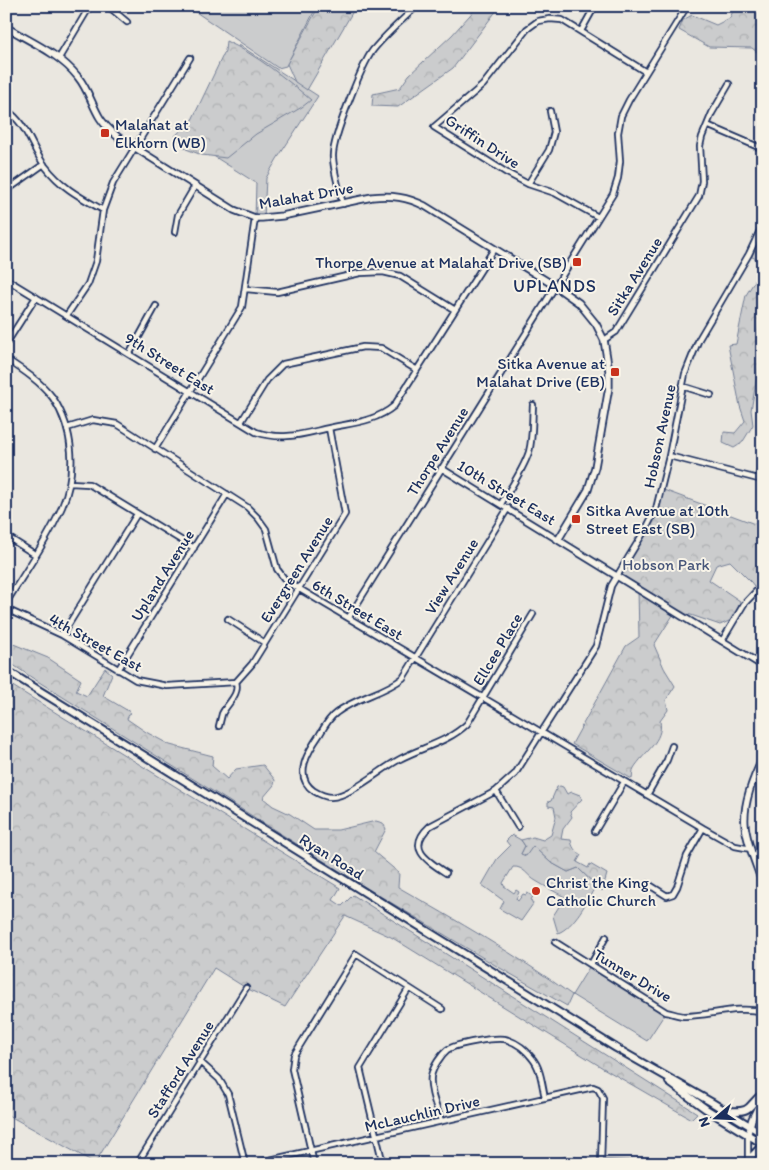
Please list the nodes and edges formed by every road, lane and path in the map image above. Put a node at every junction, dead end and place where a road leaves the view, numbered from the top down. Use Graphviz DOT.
graph roads {
  1 [pos="90,6"];
  2 [pos="108,6"];
  3 [pos="417,6"];
  4 [pos="595,6"];
  5 [pos="686,6"];
  6 [pos="127,22"];
  7 [pos="6,27"];
  8 [pos="580,31"];
  9 [pos="58,58"];
  10 [pos="190,58"];
  11 [pos="646,72"];
  12 [pos="729,84"];
  13 [pos="6,110"];
  14 [pos="550,111"];
  15 [pos="707,125"];
  16 [pos="134,148"];
  17 [pos="763,149"];
  18 [pos="44,164"];
  19 [pos="528,184"];
  20 [pos="195,186"];
  21 [pos="6,192"];
  22 [pos="343,204"];
  23 [pos="103,210"];
  24 [pos="598,217"];
  25 [pos="255,218"];
  26 [pos="763,224"];
  27 [pos="175,232"];
  28 [pos="494,249"];
  29 [pos="6,279"];
  30 [pos="555,286"];
  31 [pos="246,289"];
  32 [pos="36,297"];
  33 [pos="156,306"];
  34 [pos="455,310"];
  35 [pos="67,315"];
  36 [pos="604,340"];
  37 [pos="6,344"];
  38 [pos="130,353"];
  39 [pos="6,360"];
  40 [pos="417,370"];
  41 [pos="682,386"];
  42 [pos="191,391"];
  43 [pos="711,395"];
  44 [pos="533,405"];
  45 [pos="242,422"];
  46 [pos="67,428"];
  47 [pos="329,428"];
  48 [pos="156,449"];
  49 [pos="669,456"];
  50 [pos="763,459"];
  51 [pos="441,468"];
  52 [pos="70,483"];
  53 [pos="227,494"];
  54 [pos="501,504"];
  55 [pos="508,508"];
  56 [pos="137,514"];
  57 [pos="6,536"];
  58 [pos="558,540"];
  59 [pos="194,548"];
  60 [pos="36,555"];
  61 [pos="617,576"];
  62 [pos="763,584"];
  63 [pos="300,588"];
  64 [pos="6,603"];
  65 [pos="6,609"];
  66 [pos="533,614"];
  67 [pos="348,618"];
  68 [pos="228,619"];
  69 [pos="62,635"];
  70 [pos="722,641"];
  71 [pos="265,644"];
  72 [pos="416,657"];
  73 [pos="763,666"];
  74 [pos="118,670"];
  75 [pos="7,671"];
  76 [pos="236,682"];
  77 [pos="483,698"];
  78 [pos="219,726"];
  79 [pos="541,732"];
  80 [pos="672,746"];
  81 [pos="763,758"];
  82 [pos="624,782"];
  83 [pos="496,791"];
  84 [pos="647,795"];
  85 [pos="518,827"];
  86 [pos="704,828"];
  87 [pos="595,831"];
  88 [pos="752,850"];
  89 [pos="446,873"];
  90 [pos="648,884"];
  91 [pos="763,885"];
  92 [pos="606,937"];
  93 [pos="555,942"];
  94 [pos="591,964"];
  95 [pos="246,988"];
  96 [pos="409,988"];
  97 [pos="442,1009"];
  98 [pos="763,1012"];
  99 [pos="200,1061"];
  100 [pos="643,1064"];
  101 [pos="763,1094"];
  102 [pos="763,1097"];
  103 [pos="545,1098"];
  104 [pos="763,1107"];
  105 [pos="725,1110"];
  106 [pos="441,1121"];
  107 [pos="763,1123"];
  108 [pos="750,1126"];
  109 [pos="763,1134"];
  110 [pos="748,1135"];
  111 [pos="376,1136"];
  112 [pos="763,1144"];
  113 [pos="311,1150"];
  114 [pos="763,1150"];
  115 [pos="748,1162"];
  116 [pos="137,1164"];
  117 [pos="245,1164"];
  118 [pos="252,1164"];
  119 [pos="314,1164"];
  120 [pos="383,1164"];
  121 [pos="548,1164"];
  122 [pos="601,1164"];
  123 [pos="634,1164"];
  1 -- 9 [label="street"];
  2 -- 6 [label="street"];
  3 -- 22 [label="street"];
  4 -- 8 [label="street"];
  5 -- 11 [label="street, Thorpe Avenue"];
  7 -- 9 [label="street, Malahat Drive"];
  8 -- 11 [label="street, Griffin Drive"];
  8 -- 19 [label="street, Griffin Drive"];
  9 -- 16 [label="street, Malahat Drive"];
  10 -- 16 [label="street"];
  11 -- 24 [label="street, Thorpe Avenue"];
  12 -- 15 [label="street, Sitka Avenue"];
  13 -- 18 [label="street"];
  14 -- 19 [label="street"];
  15 -- 17 [label="street"];
  15 -- 36 [label="street, Sitka Avenue"];
  16 -- 20 [label="street, Malahat Drive"];
  16 -- 23 [label="street"];
  18 -- 21 [label="street"];
  18 -- 23 [label="street"];
  19 -- 24 [label="street, Griffin Drive"];
  20 -- 25 [label="street, Malahat Drive"];
  20 -- 27 [label="street"];
  22 -- 25 [label="street, Malahat Drive"];
  22 -- 28 [label="street, Malahat Drive"];
  23 -- 35 [label="street"];
  24 -- 30 [label="street, Thorpe Avenue"];
  25 -- 31 [label="street"];
  26 -- 41 [label="street, Hobson Avenue"];
  28 -- 30 [label="street, Malahat Drive"];
  28 -- 34 [label="street"];
  29 -- 32 [label="street, 9th Street East"];
  30 -- 36 [label="street, Malahat Drive"];
  30 -- 51 [label="street, Thorpe Avenue"];
  31 -- 34 [label="street"];
  31 -- 42 [label="street"];
  32 -- 35 [label="street, 9th Street East"];
  32 -- 37 [label="street"];
  33 -- 38 [label="street"];
  34 -- 40 [label="street"];
  35 -- 38 [label="street, 9th Street East"];
  36 -- 58 [label="street"];
  38 -- 42 [label="street, 9th Street East"];
  39 -- 46 [label="street"];
  40 -- 45 [label="street"];
  40 -- 47 [label="street"];
  41 -- 43 [label="street"];
  41 -- 49 [label="street, Hobson Avenue"];
  42 -- 45 [label="street, 9th Street East"];
  42 -- 48 [label="street"];
  44 -- 54 [label="street"];
  45 -- 47 [label="street, 9th Street East"];
  46 -- 48 [label="street, 6th Street East"];
  46 -- 52 [label="street"];
  47 -- 63 [label="street, Evergreen Avenue"];
  48 -- 53 [label="street, 6th Street East"];
  49 -- 50 [label="street"];
  49 -- 61 [label="street, Hobson Avenue"];
  51 -- 54 [label="street, 10th Street East"];
  51 -- 67 [label="street, Thorpe Avenue"];
  52 -- 56 [label="street"];
  52 -- 60 [label="street"];
  53 -- 59 [label="street, Upland Avenue"];
  53 -- 63 [label="street, 6th Street East"];
  54 -- 55 [label="street, 10th Street East"];
  55 -- 58 [label="street, 10th Street East"];
  55 -- 72 [label="street, View Avenue"];
  56 -- 59 [label="street"];
  56 -- 69 [label="street"];
  57 -- 60 [label="street"];
  58 -- 61 [label="street, 10th Street East"];
  59 -- 74 [label="street, Upland Avenue"];
  60 -- 64 [label="street"];
  61 -- 70 [label="street, 10th Street East"];
  61 -- 79 [label="street, Hobson Avenue"];
  62 -- 70 [label="street"];
  63 -- 67 [label="street, 6th Street East"];
  63 -- 71 [label="street, Evergreen Avenue"];
  65 -- 69 [label="street, 4th Street East"];
  66 -- 77 [label="street, Ellcee Place"];
  67 -- 72 [label="street, 6th Street East"];
  68 -- 71 [label="street"];
  69 -- 74 [label="street, 4th Street East"];
  70 -- 73 [label="street, 10th Street East"];
  71 -- 76 [label="street, Evergreen Avenue"];
  72 -- 77 [label="street, 6th Street East"];
  72 -- 77 [label="street, View Avenue"];
  74 -- 76 [label="street, 4th Street East"];
  75 -- 100 [label="main road, Ryan Road"];
  76 -- 78 [label="street, Evergreen Avenue"];
  77 -- 79 [label="street, 6th Street East"];
  79 -- 82 [label="street, 6th Street East"];
  79 -- 83 [label="street, Hobson Avenue"];
  80 -- 84 [label="street"];
  81 -- 88 [label="street"];
  82 -- 84 [label="street, 6th Street East"];
  82 -- 87 [label="street"];
  83 -- 85 [label="street"];
  83 -- 89 [label="street, Hobson Avenue"];
  84 -- 86 [label="street, 6th Street East"];
  86 -- 88 [label="street, 6th Street East"];
  86 -- 90 [label="street"];
  88 -- 91 [label="street"];
  92 -- 94 [label="street"];
  93 -- 94 [label="street, Tunner Drive"];
  94 -- 98 [label="street, Tunner Drive"];
  95 -- 99 [label="street, Stafford Avenue"];
  96 -- 97 [label="street"];
  96 -- 111 [label="street"];
  96 -- 113 [label="street"];
  99 -- 116 [label="street, Stafford Avenue"];
  99 -- 117 [label="street"];
  100 -- 105 [label="main road, Ryan Road"];
  100 -- 110 [label="main road, Ryan Road"];
  101 -- 105 [label="main road"];
  102 -- 108 [label="street"];
  103 -- 106 [label="street, McLauchlin Drive"];
  103 -- 106 [label="street"];
  103 -- 122 [label="street, McLauchlin Drive"];
  104 -- 107 [label="main road"];
  105 -- 108 [label="main road, Ryan Road"];
  106 -- 111 [label="street, McLauchlin Drive"];
  108 -- 109 [label="main road, Ryan Road"];
  108 -- 110 [label="street"];
  110 -- 112 [label="main road, Ryan Road"];
  110 -- 115 [label="street"];
  111 -- 113 [label="street, McLauchlin Drive"];
  111 -- 120 [label="street"];
  113 -- 118 [label="street, McLauchlin Drive"];
  113 -- 119 [label="street"];
  114 -- 115 [label="main road"];
  121 -- 122 [label="street"];
  122 -- 123 [label="street"];
}
